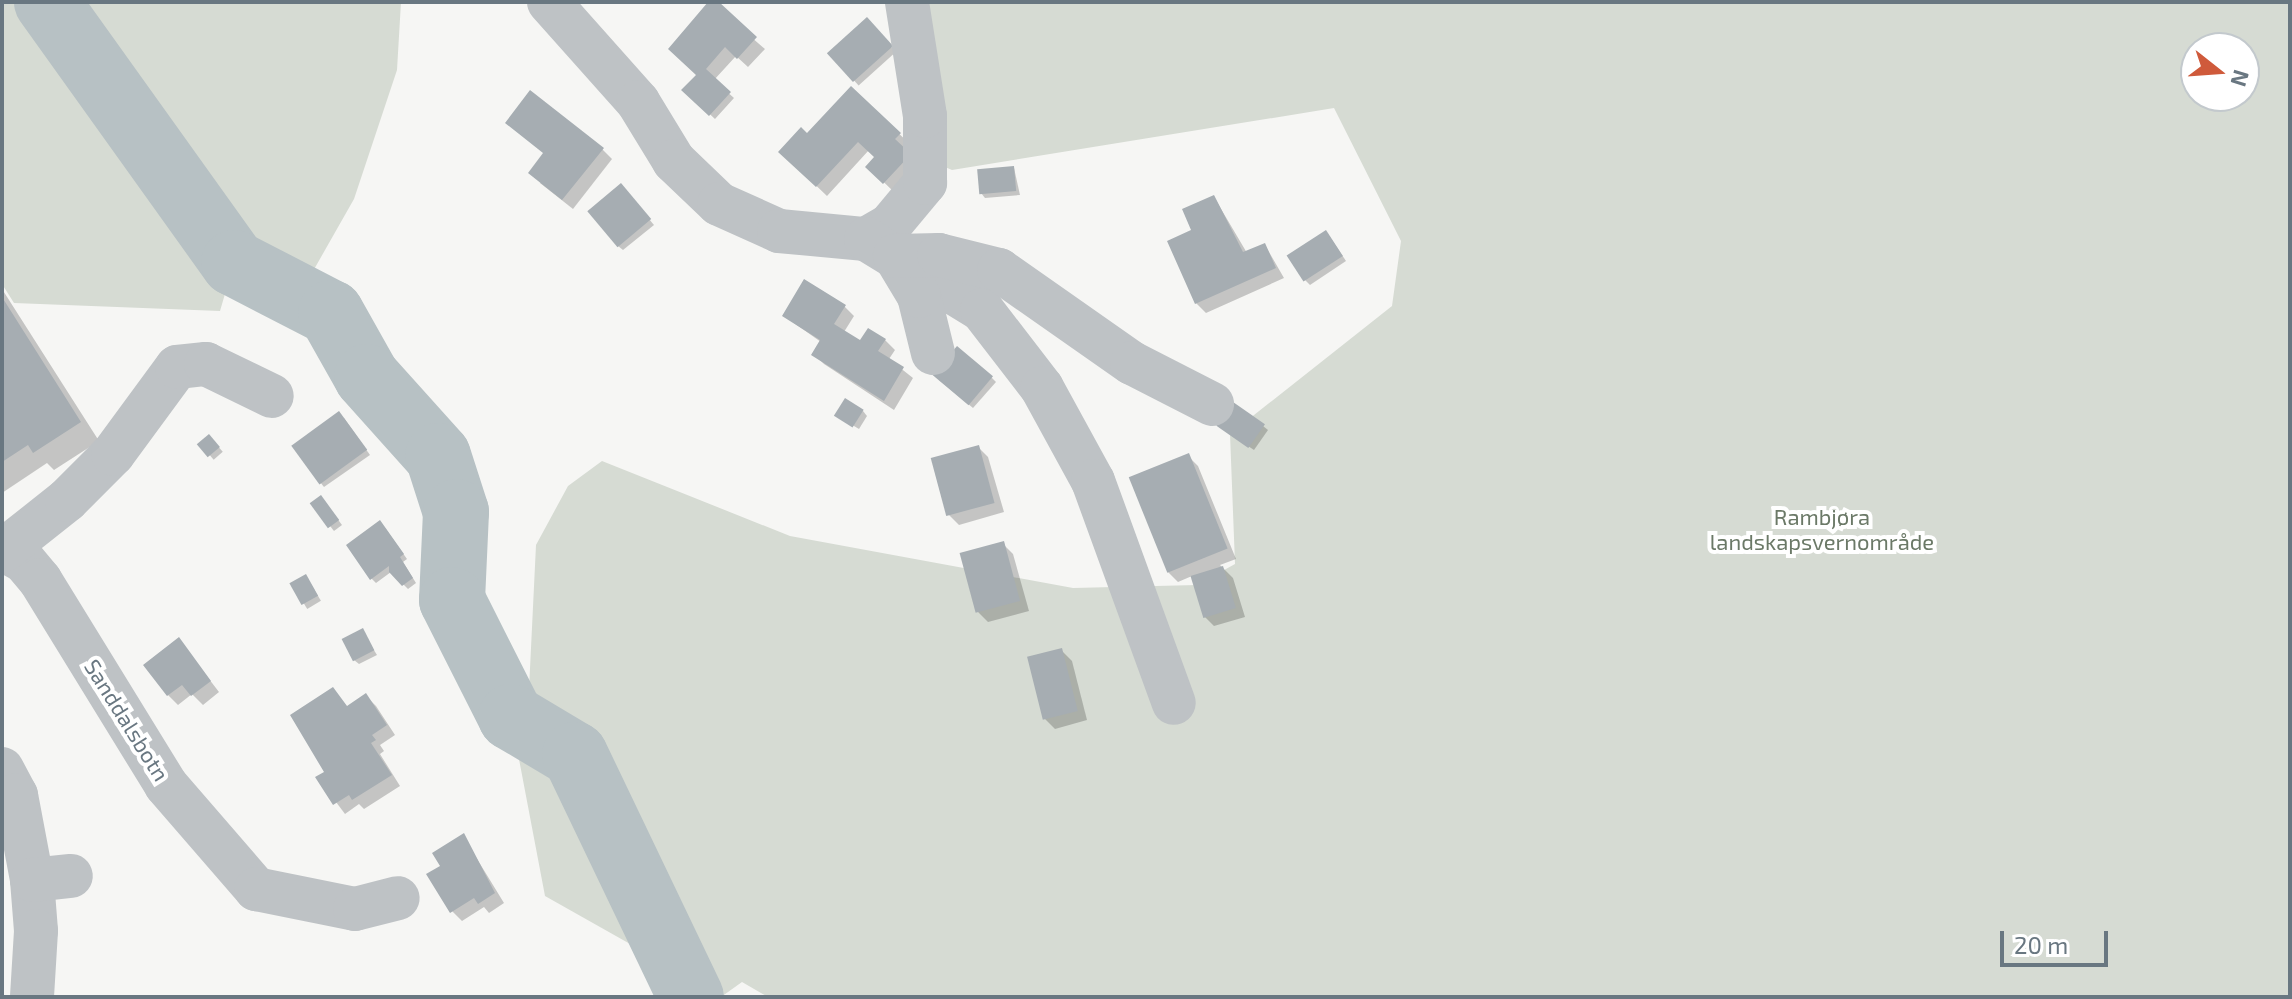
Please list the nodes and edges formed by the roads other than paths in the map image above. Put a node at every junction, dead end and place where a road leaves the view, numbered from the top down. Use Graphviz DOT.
graph roads {
  1 [pos="549,2"];
  2 [pos="907,2"];
  3 [pos="880,248"];
  4 [pos="933,353"];
  5 [pos="272,396"];
  6 [pos="1212,404"];
  7 [pos="3,549"];
  8 [pos="1174,703"];
  9 [pos="16,780"];
  10 [pos="398,898"];
  11 [pos="32,997"];
  1 -- 3 [label="street"];
  2 -- 3 [label="street"];
  3 -- 4 [label="street"];
  3 -- 6 [label="street"];
  3 -- 8 [label="street"];
  5 -- 7 [label="street, Sanddalsbotn"];
  7 -- 10 [label="street, Sanddalsbotn"];
  9 -- 11 [label="street"];
}
